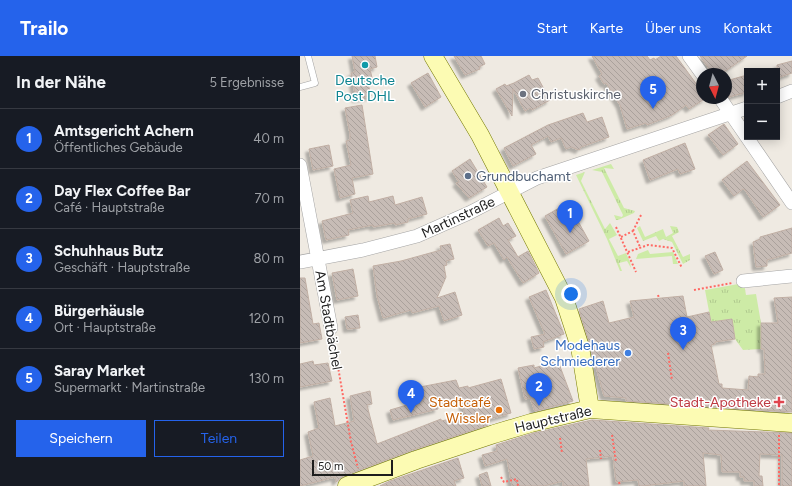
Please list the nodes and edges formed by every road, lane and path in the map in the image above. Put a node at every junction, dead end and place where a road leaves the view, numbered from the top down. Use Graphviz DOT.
graph roads {
  1 [pos="308,56"];
  2 [pos="433,56"];
  3 [pos="689,56"];
  4 [pos="698,68"];
  5 [pos="300,87"];
  6 [pos="792,91"];
  7 [pos="780,96"];
  8 [pos="724,104"];
  9 [pos="744,109"];
  10 [pos="731,114"];
  11 [pos="300,165"];
  12 [pos="509,193"];
  13 [pos="792,203"];
  14 [pos="641,215"];
  15 [pos="616,227"];
  16 [pos="633,231"];
  17 [pos="621,237"];
  18 [pos="640,247"];
  19 [pos="628,252"];
  20 [pos="318,259"];
  21 [pos="300,262"];
  22 [pos="682,268"];
  23 [pos="636,272"];
  24 [pos="792,276"];
  25 [pos="743,281"];
  26 [pos="694,290"];
  27 [pos="658,295"];
  28 [pos="659,298"];
  29 [pos="331,328"];
  30 [pos="668,353"];
  31 [pos="672,380"];
  32 [pos="590,409"];
  33 [pos="786,422"];
  34 [pos="612,435"];
  35 [pos="560,438"];
  36 [pos="600,450"];
  37 [pos="562,453"];
  38 [pos="600,459"];
  39 [pos="616,462"];
  40 [pos="501,477"];
  41 [pos="353,480"];
  42 [pos="619,482"];
  43 [pos="518,486"];
  44 [pos="620,486"];
  45 [pos="779,486"];
  1 -- 5 [label="lane"];
  2 -- 12 [label="main road"];
  3 -- 4 [label="street"];
  6 -- 7 [label="street"];
  8 -- 10 [label="street"];
  9 -- 10 [label="street, Martinstraße"];
  10 -- 12 [label="street, Martinstraße"];
  10 -- 13 [label="street"];
  11 -- 20 [label="street, Am Stadtbächel"];
  12 -- 20 [label="street, Martinstraße"];
  12 -- 32 [label="main road"];
  14 -- 16 [label="path"];
  15 -- 17 [label="path"];
  16 -- 17 [label="path"];
  16 -- 18 [label="path"];
  17 -- 19 [label="path"];
  18 -- 19 [label="path"];
  18 -- 22 [label="path"];
  19 -- 23 [label="path"];
  20 -- 21 [label="street, Martinstraße"];
  20 -- 29 [label="street, Am Stadtbächel"];
  24 -- 25 [label="street"];
  25 -- 26 [label="path"];
  27 -- 28 [label="path"];
  29 -- 41 [label="path, Am Stadtbächel"];
  30 -- 31 [label="path"];
  32 -- 33 [label="main road, Hauptstraße"];
  32 -- 41 [label="main road, Hauptstraße"];
  33 -- 45 [label="path"];
  34 -- 39 [label="path"];
  35 -- 37 [label="path"];
  36 -- 38 [label="path"];
  40 -- 43 [label="path"];
  42 -- 44 [label="path"];
}
